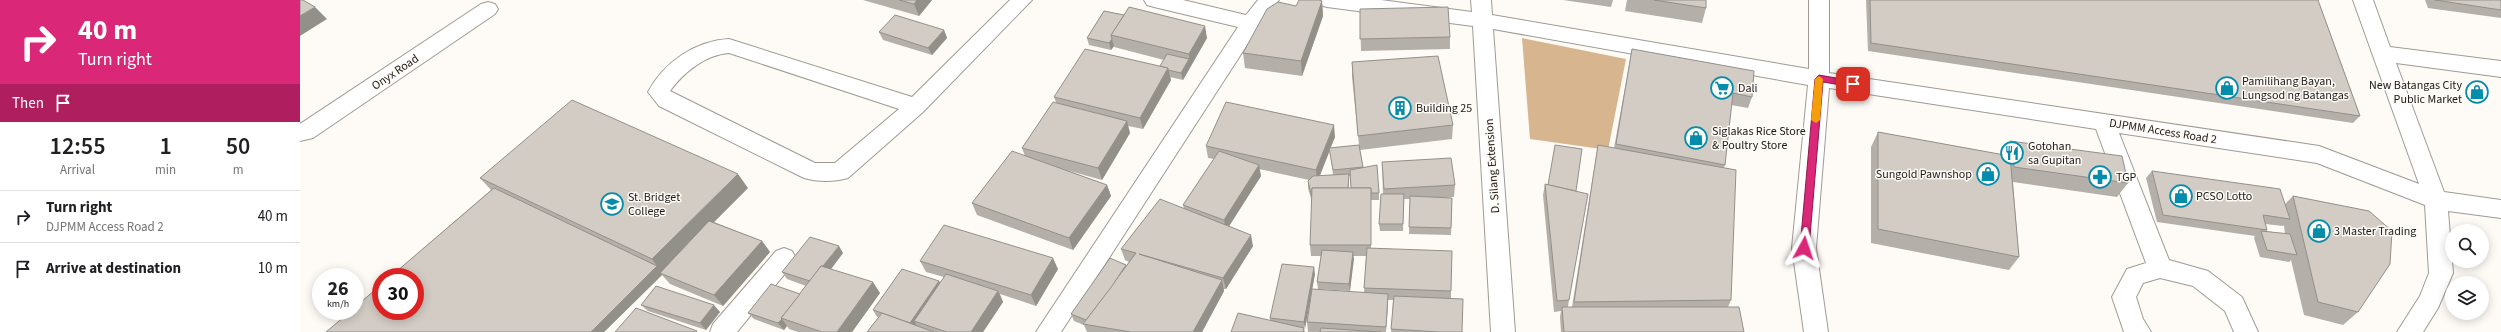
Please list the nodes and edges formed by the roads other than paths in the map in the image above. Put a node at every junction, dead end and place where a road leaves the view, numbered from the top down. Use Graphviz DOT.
graph roads {
  1 [pos="1022,0"];
  2 [pos="1154,0"];
  3 [pos="1269,0"];
  4 [pos="1327,0"];
  5 [pos="1819,0"];
  6 [pos="2363,0"];
  7 [pos="488,9"];
  8 [pos="1482,10"];
  9 [pos="1251,23"];
  10 [pos="2383,54"];
  11 [pos="2501,69"];
  12 [pos="1819,79"];
  13 [pos="916,106"];
  14 [pos="2104,122"];
  15 [pos="300,133"];
  16 [pos="2436,200"];
  17 [pos="2501,209"];
  18 [pos="784,258"];
  19 [pos="2160,268"];
  20 [pos="722,332"];
  21 [pos="1048,332"];
  22 [pos="1503,332"];
  23 [pos="1816,332"];
  24 [pos="2139,332"];
  25 [pos="2246,332"];
  26 [pos="2409,332"];
  1 -- 13 [label="street"];
  2 -- 9 [label="street"];
  3 -- 9 [label="street"];
  4 -- 8 [label="street, DJPMM Access Road 2"];
  5 -- 12 [label="street"];
  6 -- 10 [label="street"];
  7 -- 15 [label="street, Onyx Road"];
  8 -- 12 [label="street, DJPMM Access Road 2"];
  8 -- 22 [label="street, D. Silang Extension"];
  9 -- 21 [label="street"];
  10 -- 11 [label="street"];
  10 -- 16 [label="street"];
  12 -- 14 [label="street, DJPMM Access Road 2"];
  12 -- 23 [label="street"];
  13 -- 13 [label="street"];
  14 -- 16 [label="street, DJPMM Access Road 2"];
  14 -- 19 [label="street"];
  16 -- 17 [label="street, DJPMM Access Road 2"];
  16 -- 26 [label="street"];
  18 -- 20 [label="street"];
  19 -- 24 [label="street"];
  19 -- 25 [label="street"];
}
